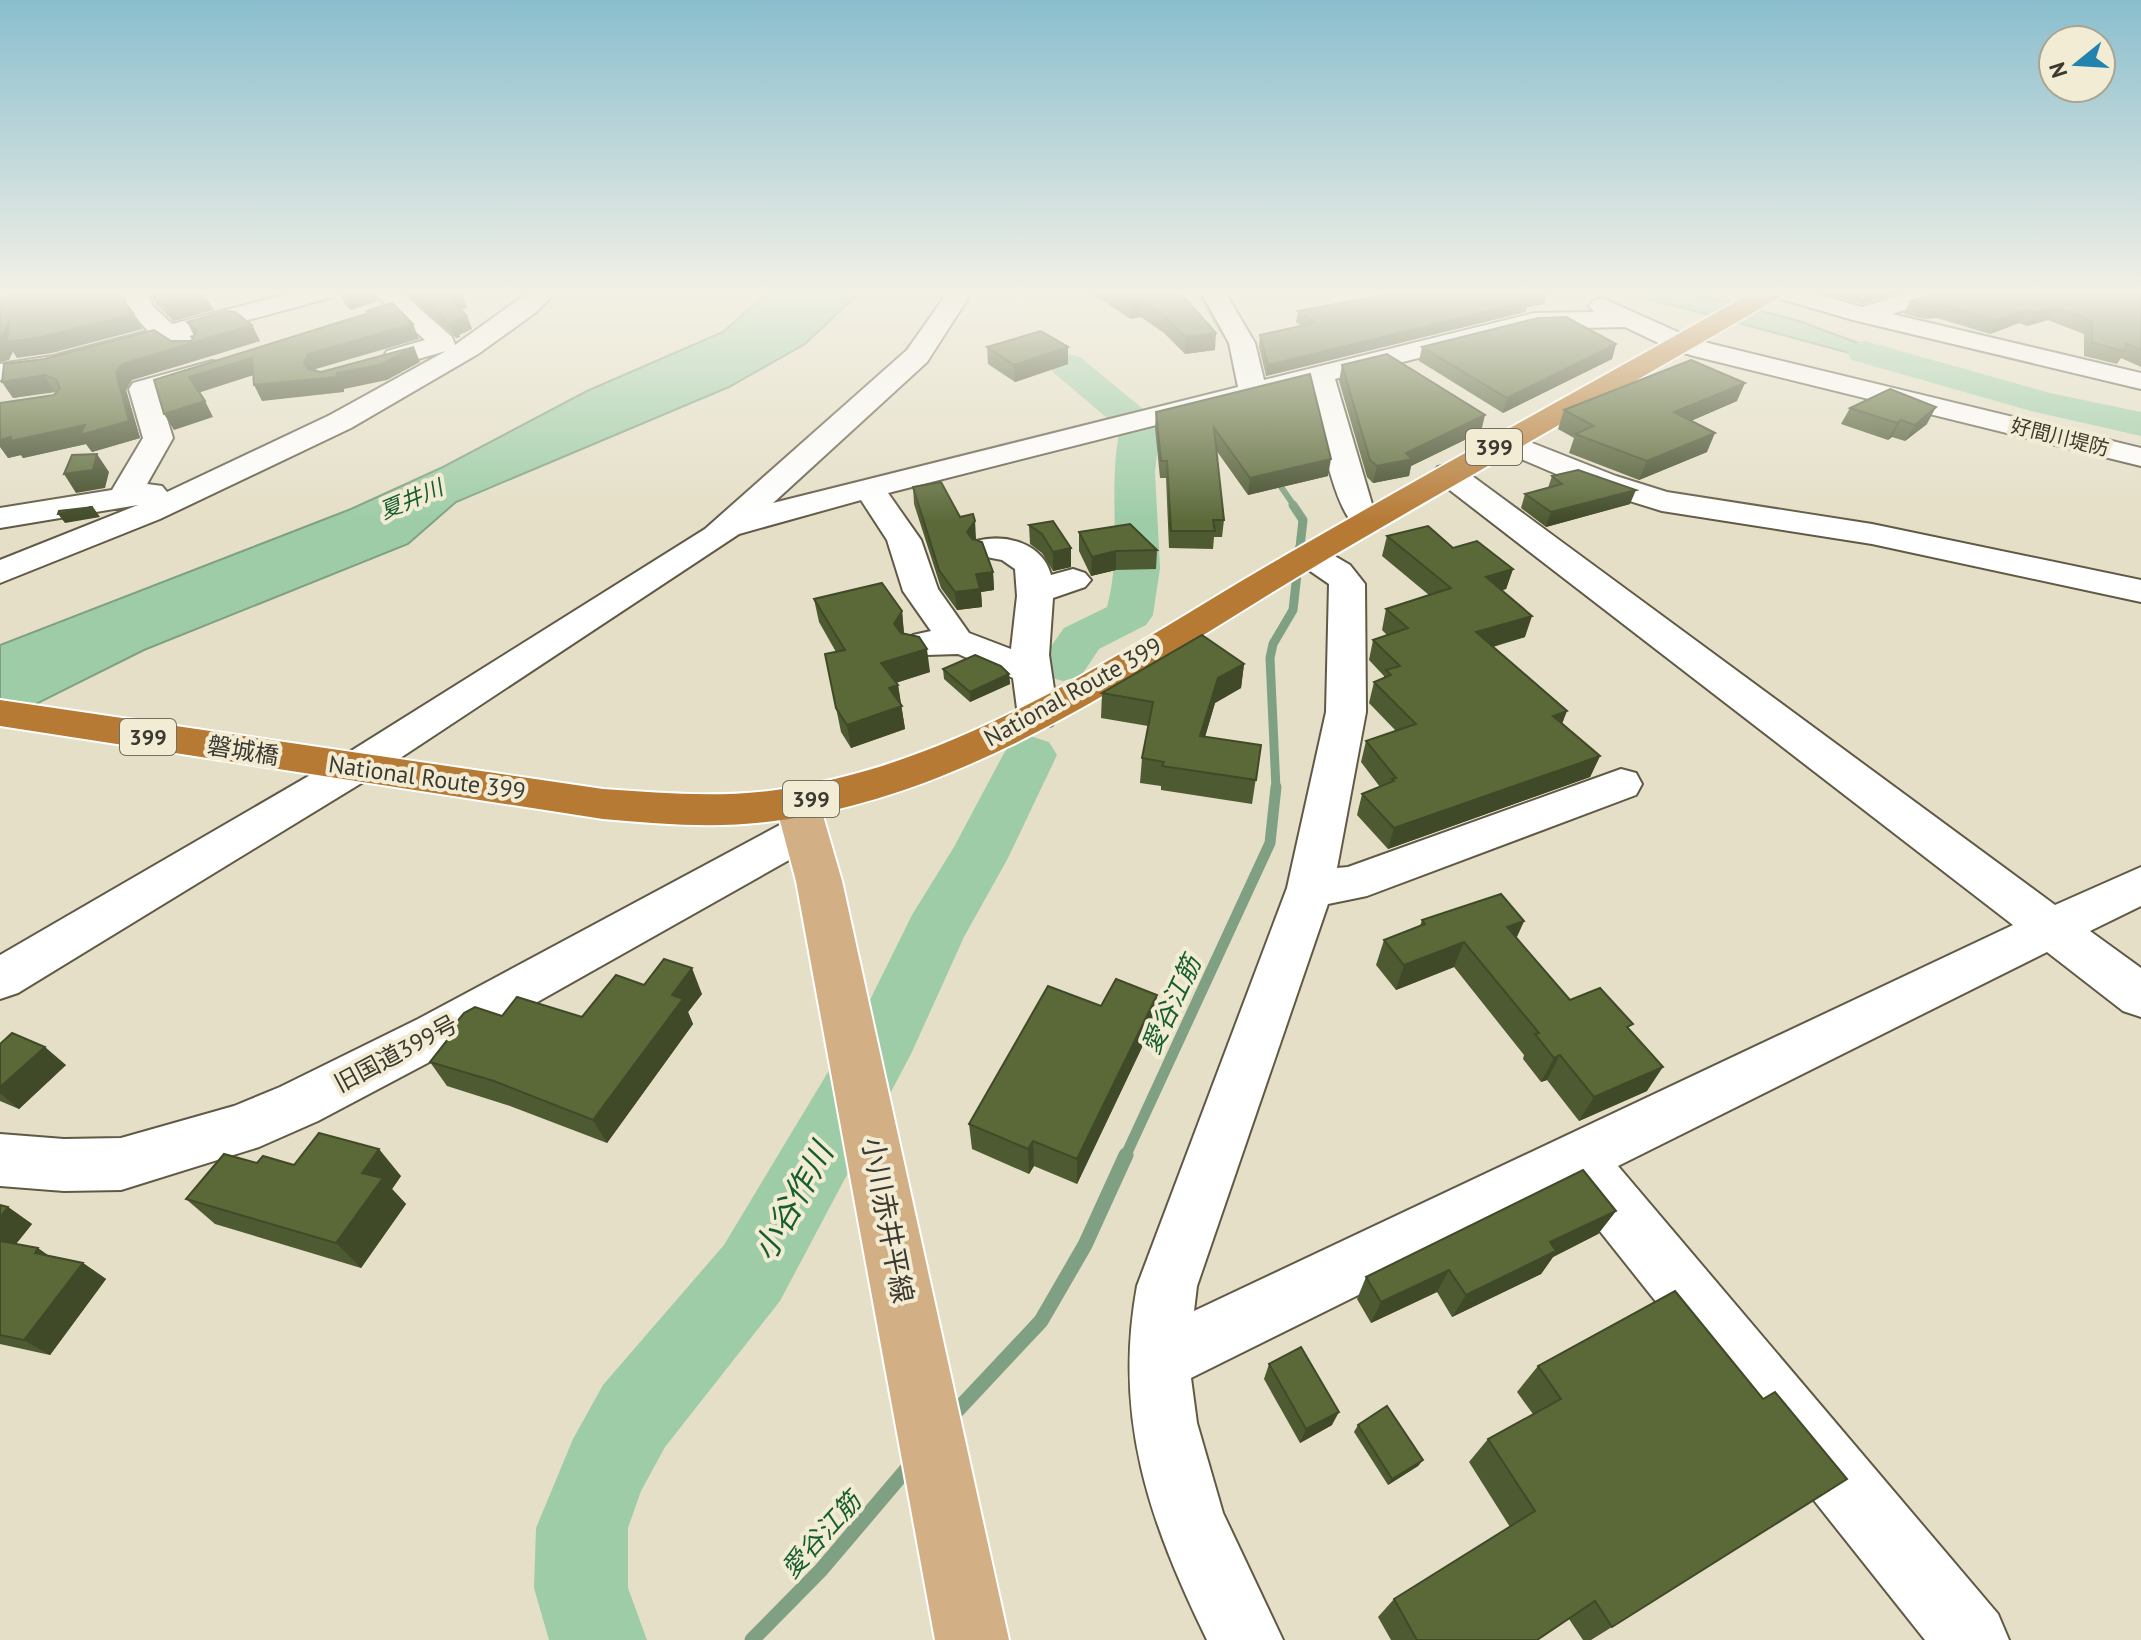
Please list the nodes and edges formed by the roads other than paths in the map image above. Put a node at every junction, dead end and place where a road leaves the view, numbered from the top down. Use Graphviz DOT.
graph roads {
  1 [pos="30,369"];
  2 [pos="81,369"];
  3 [pos="210,369"];
  4 [pos="418,369"];
  5 [pos="437,369"];
  6 [pos="903,369"];
  7 [pos="1231,369"];
  8 [pos="1242,369"];
  9 [pos="1348,369"];
  10 [pos="1405,369"];
  11 [pos="1629,369"];
  12 [pos="1783,369"];
  13 [pos="1319,376"];
  14 [pos="1426,382"];
  15 [pos="1242,394"];
  16 [pos="1502,432"];
  17 [pos="2135,470"];
  18 [pos="1449,474"];
  19 [pos="869,488"];
  20 [pos="158,492"];
  21 [pos="124,497"];
  22 [pos="0,518"];
  23 [pos="1369,521"];
  24 [pos="728,527"];
  25 [pos="93,536"];
  26 [pos="988,548"];
  27 [pos="1292,565"];
  28 [pos="0,572"];
  29 [pos="2087,579"];
  30 [pos="1073,580"];
  31 [pos="2141,591"];
  32 [pos="1036,592"];
  33 [pos="2141,609"];
  34 [pos="1033,671"];
  35 [pos="0,713"];
  36 [pos="1038,716"];
  37 [pos="296,760"];
  38 [pos="358,766"];
  39 [pos="1621,784"];
  40 [pos="807,838"];
  41 [pos="2141,885"];
  42 [pos="1310,888"];
  43 [pos="2051,928"];
  44 [pos="0,979"];
  45 [pos="2141,996"];
  46 [pos="1576,1158"];
  47 [pos="0,1160"];
  48 [pos="1158,1361"];
  49 [pos="972,1640"];
  50 [pos="1246,1640"];
  51 [pos="1972,1640"];
  1 -- 2 [label="street"];
  3 -- 21 [label="street"];
  4 -- 20 [label="street"];
  5 -- 25 [label="street"];
  6 -- 24 [label="street"];
  7 -- 15 [label="street"];
  8 -- 15 [label="street"];
  9 -- 13 [label="street"];
  10 -- 14 [label="street"];
  11 -- 16 [label="highway, National Route 399 / 399"];
  12 -- 17 [label="street"];
  13 -- 15 [label="street"];
  13 -- 23 [label="street"];
  15 -- 19 [label="street"];
  16 -- 18 [label="highway, National Route 399 / 399"];
  16 -- 29 [label="street"];
  18 -- 23 [label="highway, National Route 399 / 399"];
  18 -- 43 [label="street"];
  19 -- 24 [label="street"];
  19 -- 34 [label="street"];
  20 -- 21 [label="street"];
  20 -- 25 [label="street"];
  21 -- 22 [label="street"];
  23 -- 27 [label="highway, National Route 399 / 399"];
  24 -- 38 [label="street"];
  25 -- 28 [label="street"];
  26 -- 32 [label="street"];
  27 -- 36 [label="highway, National Route 399 / 399"];
  27 -- 42 [label="street"];
  29 -- 31 [label="street"];
  29 -- 33 [label="street"];
  30 -- 32 [label="street"];
  32 -- 34 [label="street"];
  34 -- 36 [label="street"];
  35 -- 37 [label="highway, 磐城橋 / 399"];
  36 -- 40 [label="highway, National Route 399 / 399"];
  37 -- 38 [label="highway, National Route 399 / 399"];
  38 -- 40 [label="highway, National Route 399 / 399"];
  38 -- 44 [label="street"];
  39 -- 42 [label="street"];
  40 -- 47 [label="street, 旧国道399号"];
  40 -- 49 [label="main road, 小川赤井平線"];
  41 -- 43 [label="street"];
  42 -- 48 [label="street"];
  43 -- 45 [label="street"];
  43 -- 46 [label="street"];
  46 -- 48 [label="street"];
  46 -- 51 [label="street"];
  48 -- 50 [label="street"];
}
